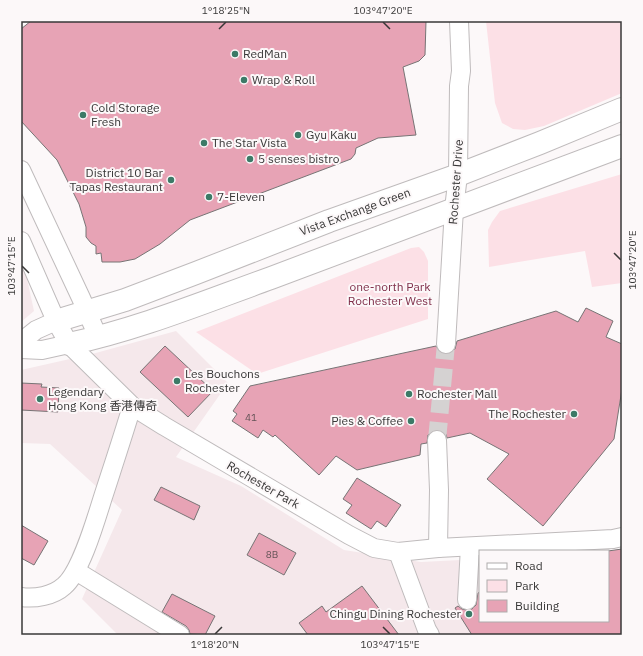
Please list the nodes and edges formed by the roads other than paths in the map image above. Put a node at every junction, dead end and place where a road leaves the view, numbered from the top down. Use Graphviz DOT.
graph roads {
  1 [pos="459,21"];
  2 [pos="622,109"];
  3 [pos="622,146"];
  4 [pos="21,170"];
  5 [pos="458,175"];
  6 [pos="454,209"];
  7 [pos="21,241"];
  8 [pos="86,311"];
  9 [pos="56,321"];
  10 [pos="98,338"];
  11 [pos="21,342"];
  12 [pos="69,344"];
  13 [pos="446,344"];
  14 [pos="21,349"];
  15 [pos="132,406"];
  16 [pos="437,440"];
  17 [pos="622,537"];
  18 [pos="470,547"];
  19 [pos="438,548"];
  20 [pos="398,552"];
  21 [pos="76,570"];
  22 [pos="21,597"];
  23 [pos="467,600"];
  24 [pos="180,635"];
  25 [pos="430,635"];
  1 -- 5 [label="street, Rochester Drive"];
  2 -- 5 [label="street, Vista Exchange Green"];
  3 -- 6 [label="street"];
  4 -- 8 [label="street"];
  5 -- 6 [label="street, Rochester Drive"];
  5 -- 8 [label="street, Vista Exchange Green"];
  6 -- 10 [label="street"];
  6 -- 13 [label="street, Rochester Drive"];
  7 -- 9 [label="street"];
  8 -- 9 [label="street, Vista Exchange Green"];
  8 -- 10 [label="street"];
  9 -- 11 [label="street"];
  9 -- 12 [label="street"];
  10 -- 12 [label="street"];
  12 -- 14 [label="street"];
  12 -- 15 [label="street, Rochester Park"];
  15 -- 20 [label="street, Rochester Park"];
  15 -- 21 [label="street"];
  16 -- 19 [label="street"];
  17 -- 18 [label="street, Rochester Park"];
  18 -- 19 [label="street, Rochester Park"];
  18 -- 23 [label="street"];
  19 -- 20 [label="street, Rochester Park"];
  20 -- 25 [label="street"];
  21 -- 22 [label="street"];
  21 -- 24 [label="street"];
}
